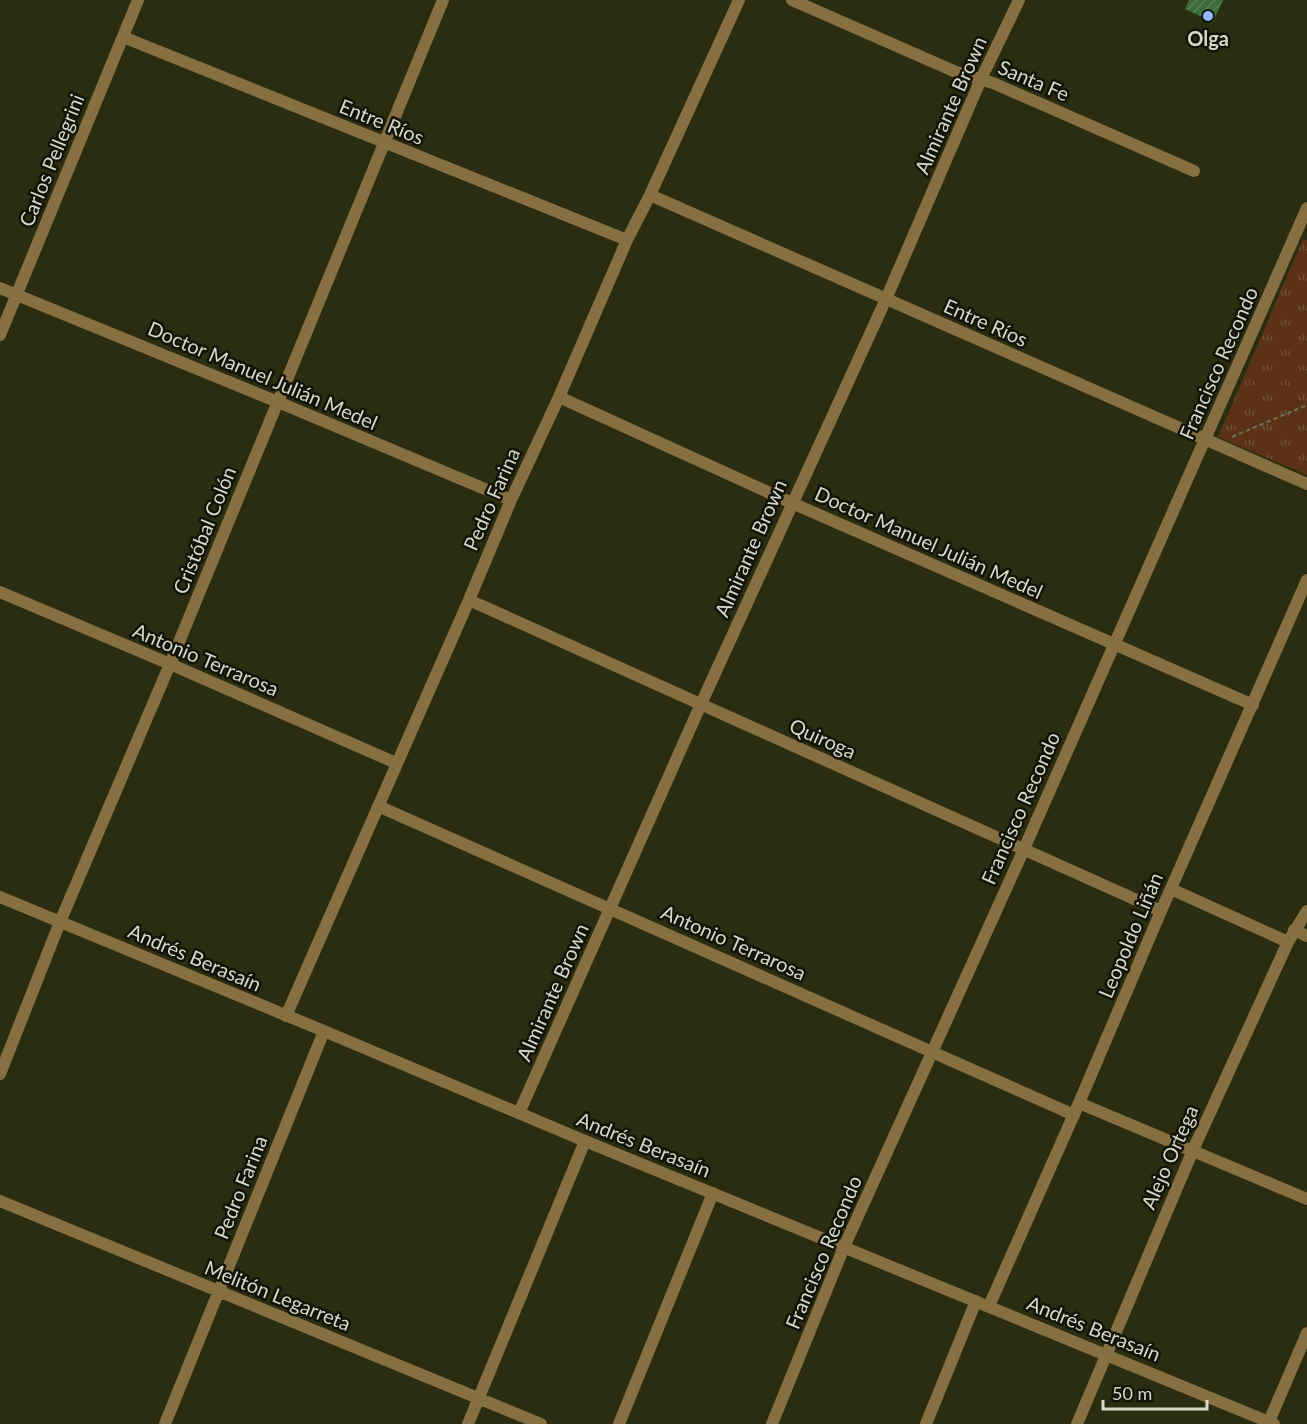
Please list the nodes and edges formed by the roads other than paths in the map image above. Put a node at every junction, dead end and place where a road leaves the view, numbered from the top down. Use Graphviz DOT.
graph roads {
  1 [pos="138,0"];
  2 [pos="443,0"];
  3 [pos="739,0"];
  4 [pos="792,0"];
  5 [pos="1019,0"];
  6 [pos="123,37"];
  7 [pos="981,79"];
  8 [pos="384,142"];
  9 [pos="1194,171"];
  10 [pos="650,195"];
  11 [pos="1307,208"];
  12 [pos="1303,230"];
  13 [pos="627,240"];
  14 [pos="0,288"];
  15 [pos="16,295"];
  16 [pos="886,299"];
  17 [pos="0,335"];
  18 [pos="559,396"];
  19 [pos="278,402"];
  20 [pos="1211,442"];
  21 [pos="1307,484"];
  22 [pos="511,500"];
  23 [pos="792,503"];
  24 [pos="1307,580"];
  25 [pos="0,592"];
  26 [pos="469,600"];
  27 [pos="1114,644"];
  28 [pos="170,664"];
  29 [pos="700,704"];
  30 [pos="1253,705"];
  31 [pos="396,763"];
  32 [pos="378,806"];
  33 [pos="1024,849"];
  34 [pos="1171,889"];
  35 [pos="0,897"];
  36 [pos="611,908"];
  37 [pos="1161,911"];
  38 [pos="1307,911"];
  39 [pos="60,922"];
  40 [pos="1294,930"];
  41 [pos="1307,936"];
  42 [pos="1288,942"];
  43 [pos="286,1016"];
  44 [pos="324,1031"];
  45 [pos="932,1052"];
  46 [pos="0,1074"];
  47 [pos="1079,1103"];
  48 [pos="519,1113"];
  49 [pos="1074,1115"];
  50 [pos="585,1142"];
  51 [pos="1193,1150"];
  52 [pos="713,1193"];
  53 [pos="1307,1199"];
  54 [pos="0,1201"];
  55 [pos="844,1247"];
  56 [pos="219,1292"];
  57 [pos="976,1301"];
  58 [pos="988,1306"];
  59 [pos="1307,1333"];
  60 [pos="1106,1354"];
  61 [pos="479,1398"];
  62 [pos="1270,1423"];
  63 [pos="165,1424"];
  64 [pos="468,1424"];
  65 [pos="541,1424"];
  66 [pos="619,1424"];
  67 [pos="772,1424"];
  68 [pos="926,1424"];
  69 [pos="1077,1424"];
  1 -- 6 [label="street, Carlos Pellegrini"];
  2 -- 8 [label="street, Cristóbal Colón"];
  3 -- 10 [label="street, Pedro Farina"];
  4 -- 7 [label="street, Santa Fe"];
  5 -- 7 [label="street, Almirante Brown"];
  6 -- 8 [label="street, Entre Ríos"];
  6 -- 15 [label="street, Carlos Pellegrini"];
  7 -- 9 [label="street, Santa Fe"];
  7 -- 16 [label="street, Almirante Brown"];
  8 -- 13 [label="street, Entre Ríos"];
  8 -- 19 [label="street, Cristóbal Colón"];
  10 -- 13 [label="street, Pedro Farina"];
  10 -- 16 [label="street, Entre Ríos"];
  11 -- 12 [label="street, Francisco Recondo"];
  12 -- 20 [label="street, Francisco Recondo"];
  13 -- 18 [label="street, Pedro Farina"];
  14 -- 15 [label="street, Doctor Manuel Julián Medel"];
  15 -- 17 [label="street, Carlos Pellegrini"];
  15 -- 19 [label="street, Doctor Manuel Julián Medel"];
  16 -- 20 [label="street, Entre Ríos"];
  16 -- 23 [label="street, Almirante Brown"];
  18 -- 22 [label="street, Pedro Farina"];
  18 -- 23 [label="street, Doctor Manuel Julián Medel"];
  19 -- 22 [label="street, Doctor Manuel Julián Medel"];
  19 -- 28 [label="street, Cristóbal Colón"];
  20 -- 21 [label="street, Entre Ríos"];
  20 -- 27 [label="street, Francisco Recondo"];
  22 -- 26 [label="street, Pedro Farina"];
  23 -- 27 [label="street, Doctor Manuel Julián Medel"];
  23 -- 29 [label="street, Almirante Brown"];
  24 -- 30 [label="street, Leopoldo Liñán"];
  25 -- 28 [label="street, Antonio Terrarosa"];
  26 -- 29 [label="street, Quiroga"];
  26 -- 31 [label="street, Pedro Farina"];
  27 -- 30 [label="street, Doctor Manuel Julián Medel"];
  27 -- 33 [label="street, Francisco Recondo"];
  28 -- 31 [label="street, Antonio Terrarosa"];
  28 -- 39 [label="street, Cristóbal Colón"];
  29 -- 33 [label="street, Quiroga"];
  29 -- 36 [label="street, Almirante Brown"];
  30 -- 34 [label="street, Leopoldo Liñán"];
  31 -- 32 [label="street, Pedro Farina"];
  32 -- 36 [label="street, Antonio Terrarosa"];
  32 -- 43 [label="street, Pedro Farina"];
  33 -- 37 [label="street, Quiroga"];
  33 -- 45 [label="street, Francisco Recondo"];
  34 -- 37 [label="street, Leopoldo Liñán"];
  34 -- 42 [label="street"];
  35 -- 39 [label="street, Andrés Berasaín"];
  36 -- 45 [label="street, Antonio Terrarosa"];
  36 -- 48 [label="street, Almirante Brown"];
  37 -- 47 [label="street, Leopoldo Liñán"];
  38 -- 40 [label="street, Alejo Ortega"];
  39 -- 43 [label="street, Andrés Berasaín"];
  39 -- 46 [label="street, Cristóbal Colón"];
  40 -- 41 [label="street"];
  40 -- 42 [label="street, Alejo Ortega"];
  42 -- 51 [label="street, Alejo Ortega"];
  43 -- 44 [label="street, Andrés Berasaín"];
  44 -- 48 [label="street, Andrés Berasaín"];
  44 -- 56 [label="street, Pedro Farina"];
  45 -- 49 [label="street, Antonio Terrarosa"];
  45 -- 55 [label="street, Francisco Recondo"];
  47 -- 49 [label="street, Leopoldo Liñán"];
  47 -- 51 [label="street"];
  48 -- 50 [label="street, Andrés Berasaín"];
  49 -- 58 [label="street, Leopoldo Liñán"];
  50 -- 52 [label="street, Andrés Berasaín"];
  50 -- 61 [label="street"];
  51 -- 53 [label="street"];
  51 -- 60 [label="street, Alejo Ortega"];
  52 -- 55 [label="street, Andrés Berasaín"];
  52 -- 66 [label="street"];
  54 -- 56 [label="street, Melitón Legarreta"];
  55 -- 57 [label="street, Andrés Berasaín"];
  55 -- 67 [label="street, Francisco Recondo"];
  56 -- 61 [label="street, Melitón Legarreta"];
  56 -- 63 [label="street, Pedro Farina"];
  57 -- 58 [label="street, Andrés Berasaín"];
  57 -- 68 [label="street"];
  58 -- 60 [label="street, Andrés Berasaín"];
  59 -- 62 [label="street"];
  60 -- 62 [label="street, Andrés Berasaín"];
  60 -- 69 [label="street, Alejo Ortega"];
  61 -- 64 [label="street"];
  61 -- 65 [label="street, Melitón Legarreta"];
}
